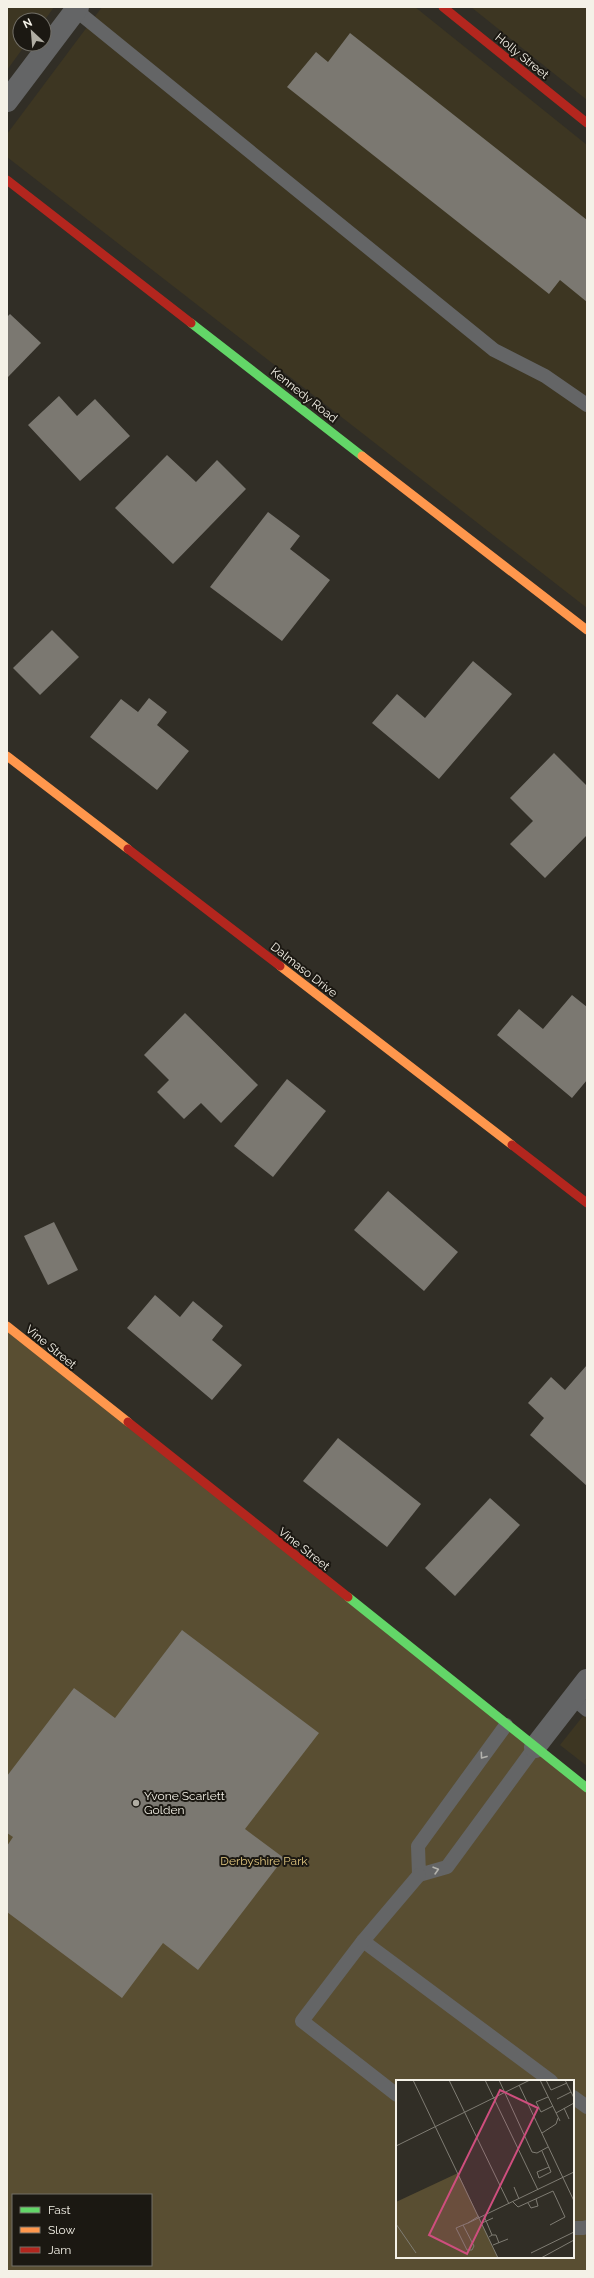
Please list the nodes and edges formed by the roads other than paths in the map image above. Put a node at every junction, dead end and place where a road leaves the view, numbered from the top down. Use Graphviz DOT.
graph roads {
  1 [pos="443,7"];
  2 [pos="75,8"];
  3 [pos="7,101"];
  4 [pos="587,123"];
  5 [pos="7,180"];
  6 [pos="587,405"];
  7 [pos="587,630"];
  8 [pos="7,756"];
  9 [pos="587,1203"];
  10 [pos="7,1326"];
  11 [pos="587,1680"];
  12 [pos="580,1704"];
  13 [pos="506,1725"];
  14 [pos="535,1747"];
  15 [pos="587,1788"];
  16 [pos="419,1875"];
  17 [pos="363,1941"];
  18 [pos="550,2080"];
  19 [pos="396,2094"];
  20 [pos="574,2098"];
  21 [pos="587,2107"];
  22 [pos="587,2227"];
  23 [pos="574,2228"];
  1 -- 4 [label="street, Holly Street"];
  2 -- 3 [label="street"];
  2 -- 6 [label="lane"];
  5 -- 7 [label="street, Kennedy Road"];
  8 -- 9 [label="street, Dalmaso Drive"];
  10 -- 13 [label="street, Vine Street"];
  11 -- 12 [label="street"];
  12 -- 14 [label="street"];
  13 -- 14 [label="street, Vine Street"];
  13 -- 16 [label="lane, one-way"];
  14 -- 15 [label="street, Vine Street"];
  16 -- 14 [label="lane, one-way"];
  16 -- 17 [label="lane"];
  17 -- 18 [label="lane"];
  17 -- 19 [label="lane"];
  20 -- 21 [label="lane"];
  22 -- 23 [label="lane"];
}
